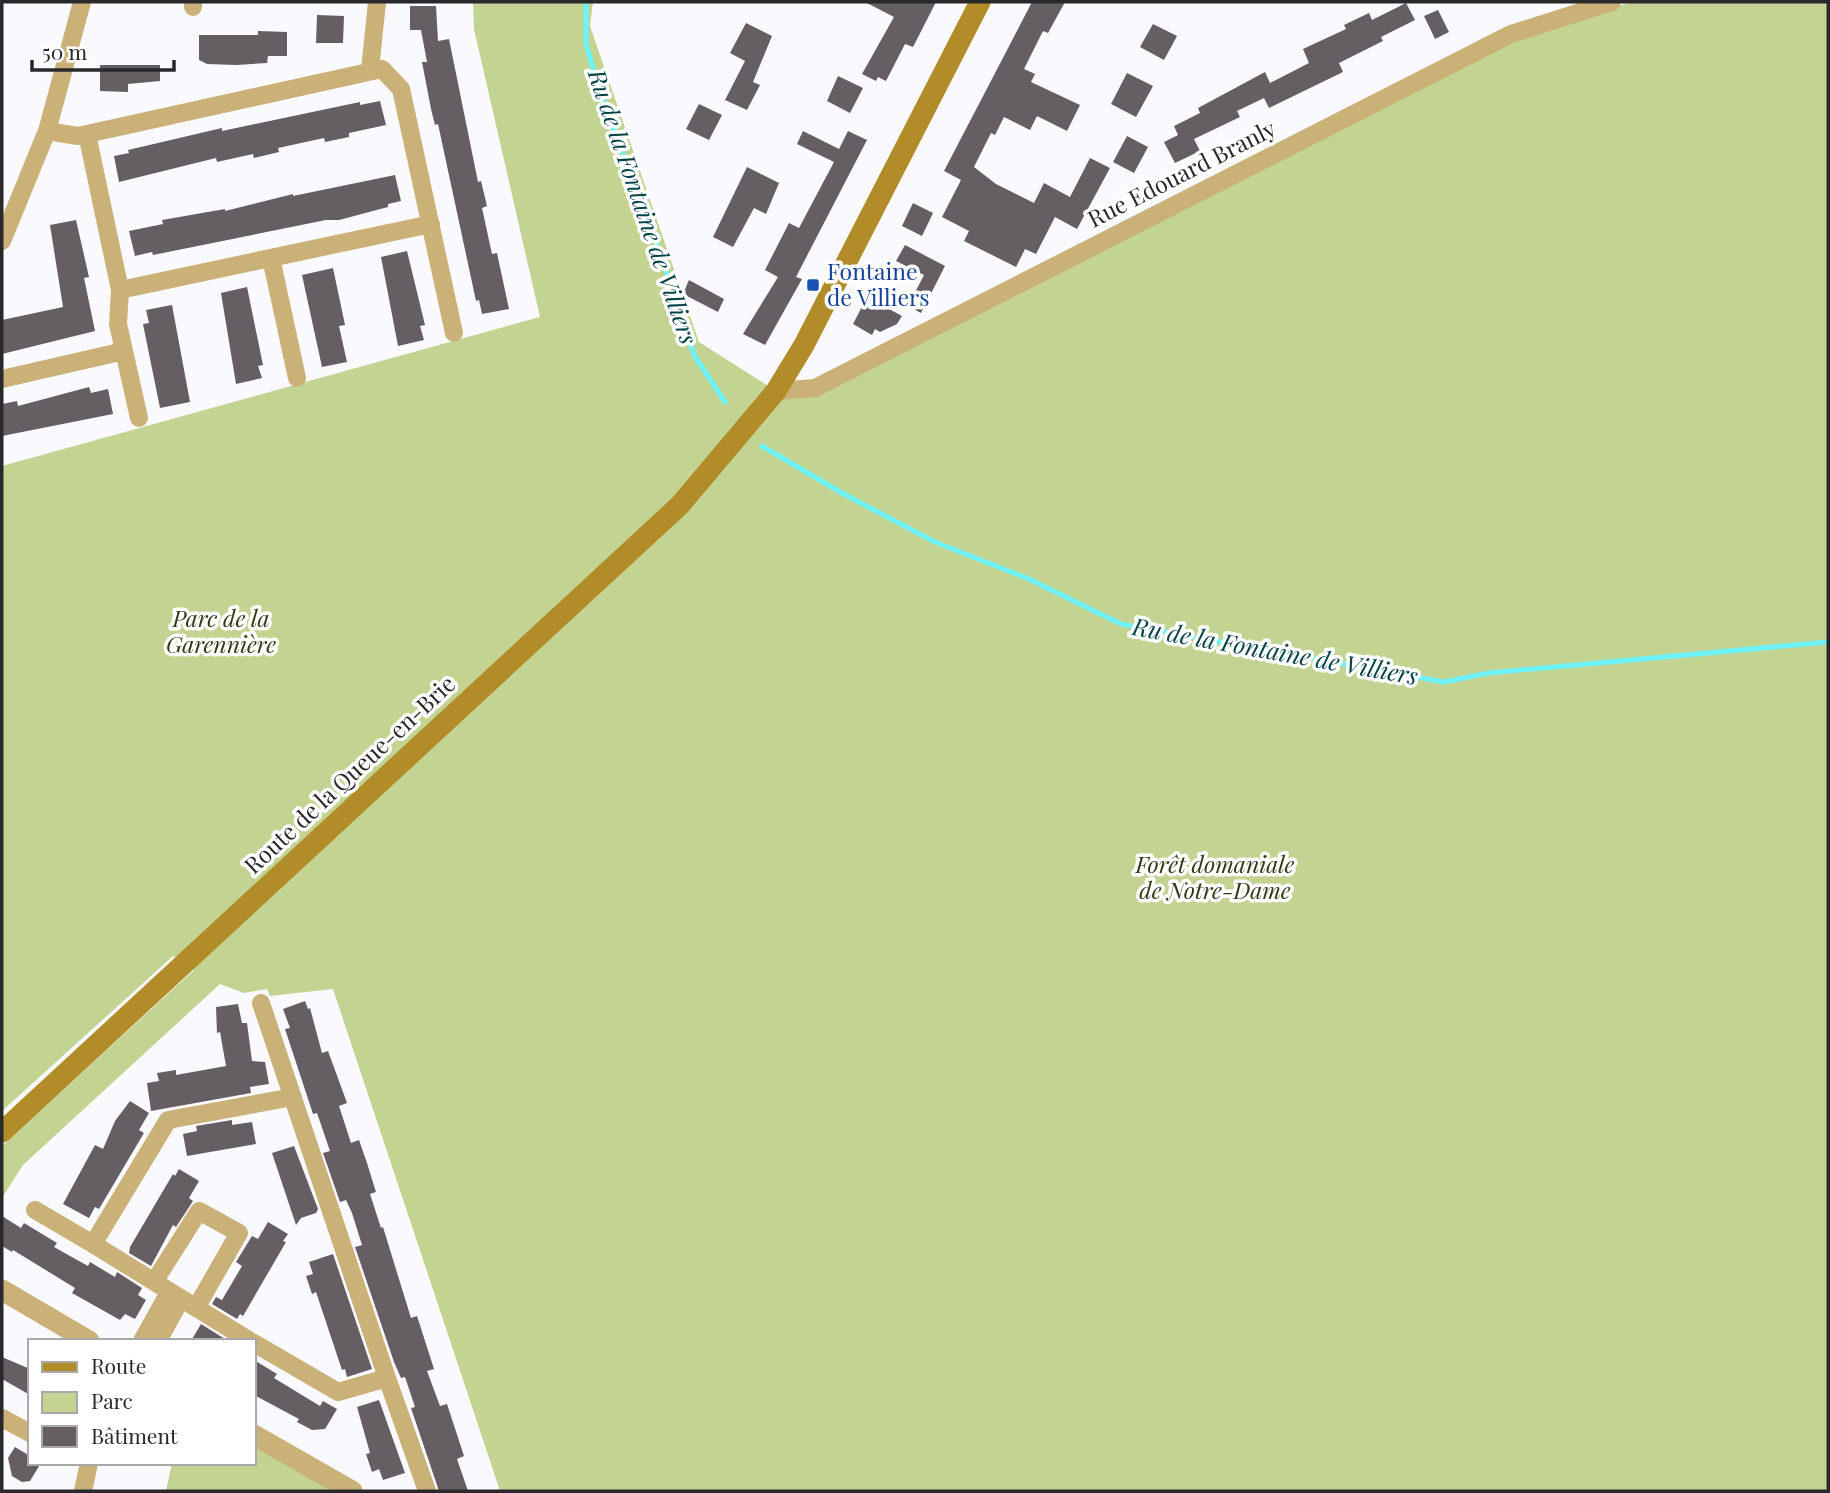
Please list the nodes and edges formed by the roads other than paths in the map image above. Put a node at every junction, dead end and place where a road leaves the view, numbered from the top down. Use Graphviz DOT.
graph roads {
  1 [pos="82,2"];
  2 [pos="377,2"];
  3 [pos="980,2"];
  4 [pos="1612,2"];
  5 [pos="370,70"];
  6 [pos="47,131"];
  7 [pos="87,134"];
  8 [pos="430,224"];
  9 [pos="2,241"];
  10 [pos="271,258"];
  11 [pos="120,290"];
  12 [pos="454,333"];
  13 [pos="124,351"];
  14 [pos="297,378"];
  15 [pos="2,379"];
  16 [pos="776,391"];
  17 [pos="139,418"];
  18 [pos="261,1003"];
  19 [pos="293,1097"];
  20 [pos="2,1132"];
  21 [pos="35,1210"];
  22 [pos="93,1244"];
  23 [pos="154,1282"];
  24 [pos="2,1290"];
  25 [pos="182,1300"];
  26 [pos="86,1339"];
  27 [pos="144,1339"];
  28 [pos="159,1339"];
  29 [pos="247,1339"];
  30 [pos="256,1344"];
  31 [pos="387,1378"];
  32 [pos="2,1418"];
  33 [pos="28,1432"];
  34 [pos="256,1436"];
  35 [pos="86,1465"];
  36 [pos="83,1491"];
  37 [pos="352,1491"];
  38 [pos="427,1491"];
  1 -- 6 [label="street"];
  2 -- 5 [label="street"];
  3 -- 16 [label="main road, Route de la Queue-en-Brie"];
  4 -- 16 [label="street, Rue Edouard Branly"];
  5 -- 7 [label="street"];
  5 -- 8 [label="street"];
  6 -- 7 [label="street"];
  6 -- 9 [label="street"];
  7 -- 11 [label="street"];
  8 -- 10 [label="street"];
  8 -- 12 [label="street"];
  10 -- 11 [label="street"];
  10 -- 14 [label="street"];
  11 -- 13 [label="street"];
  13 -- 15 [label="street"];
  13 -- 17 [label="street"];
  16 -- 20 [label="main road, Route de la Queue-en-Brie"];
  18 -- 19 [label="street"];
  19 -- 22 [label="street"];
  19 -- 31 [label="street"];
  21 -- 22 [label="street"];
  22 -- 23 [label="street"];
  23 -- 25 [label="street"];
  23 -- 25 [label="street"];
  24 -- 26 [label="street"];
  25 -- 27 [label="street"];
  25 -- 28 [label="street"];
  25 -- 29 [label="street"];
  30 -- 31 [label="street"];
  31 -- 38 [label="street"];
  32 -- 33 [label="street"];
  34 -- 37 [label="street"];
  35 -- 36 [label="street"];
}
